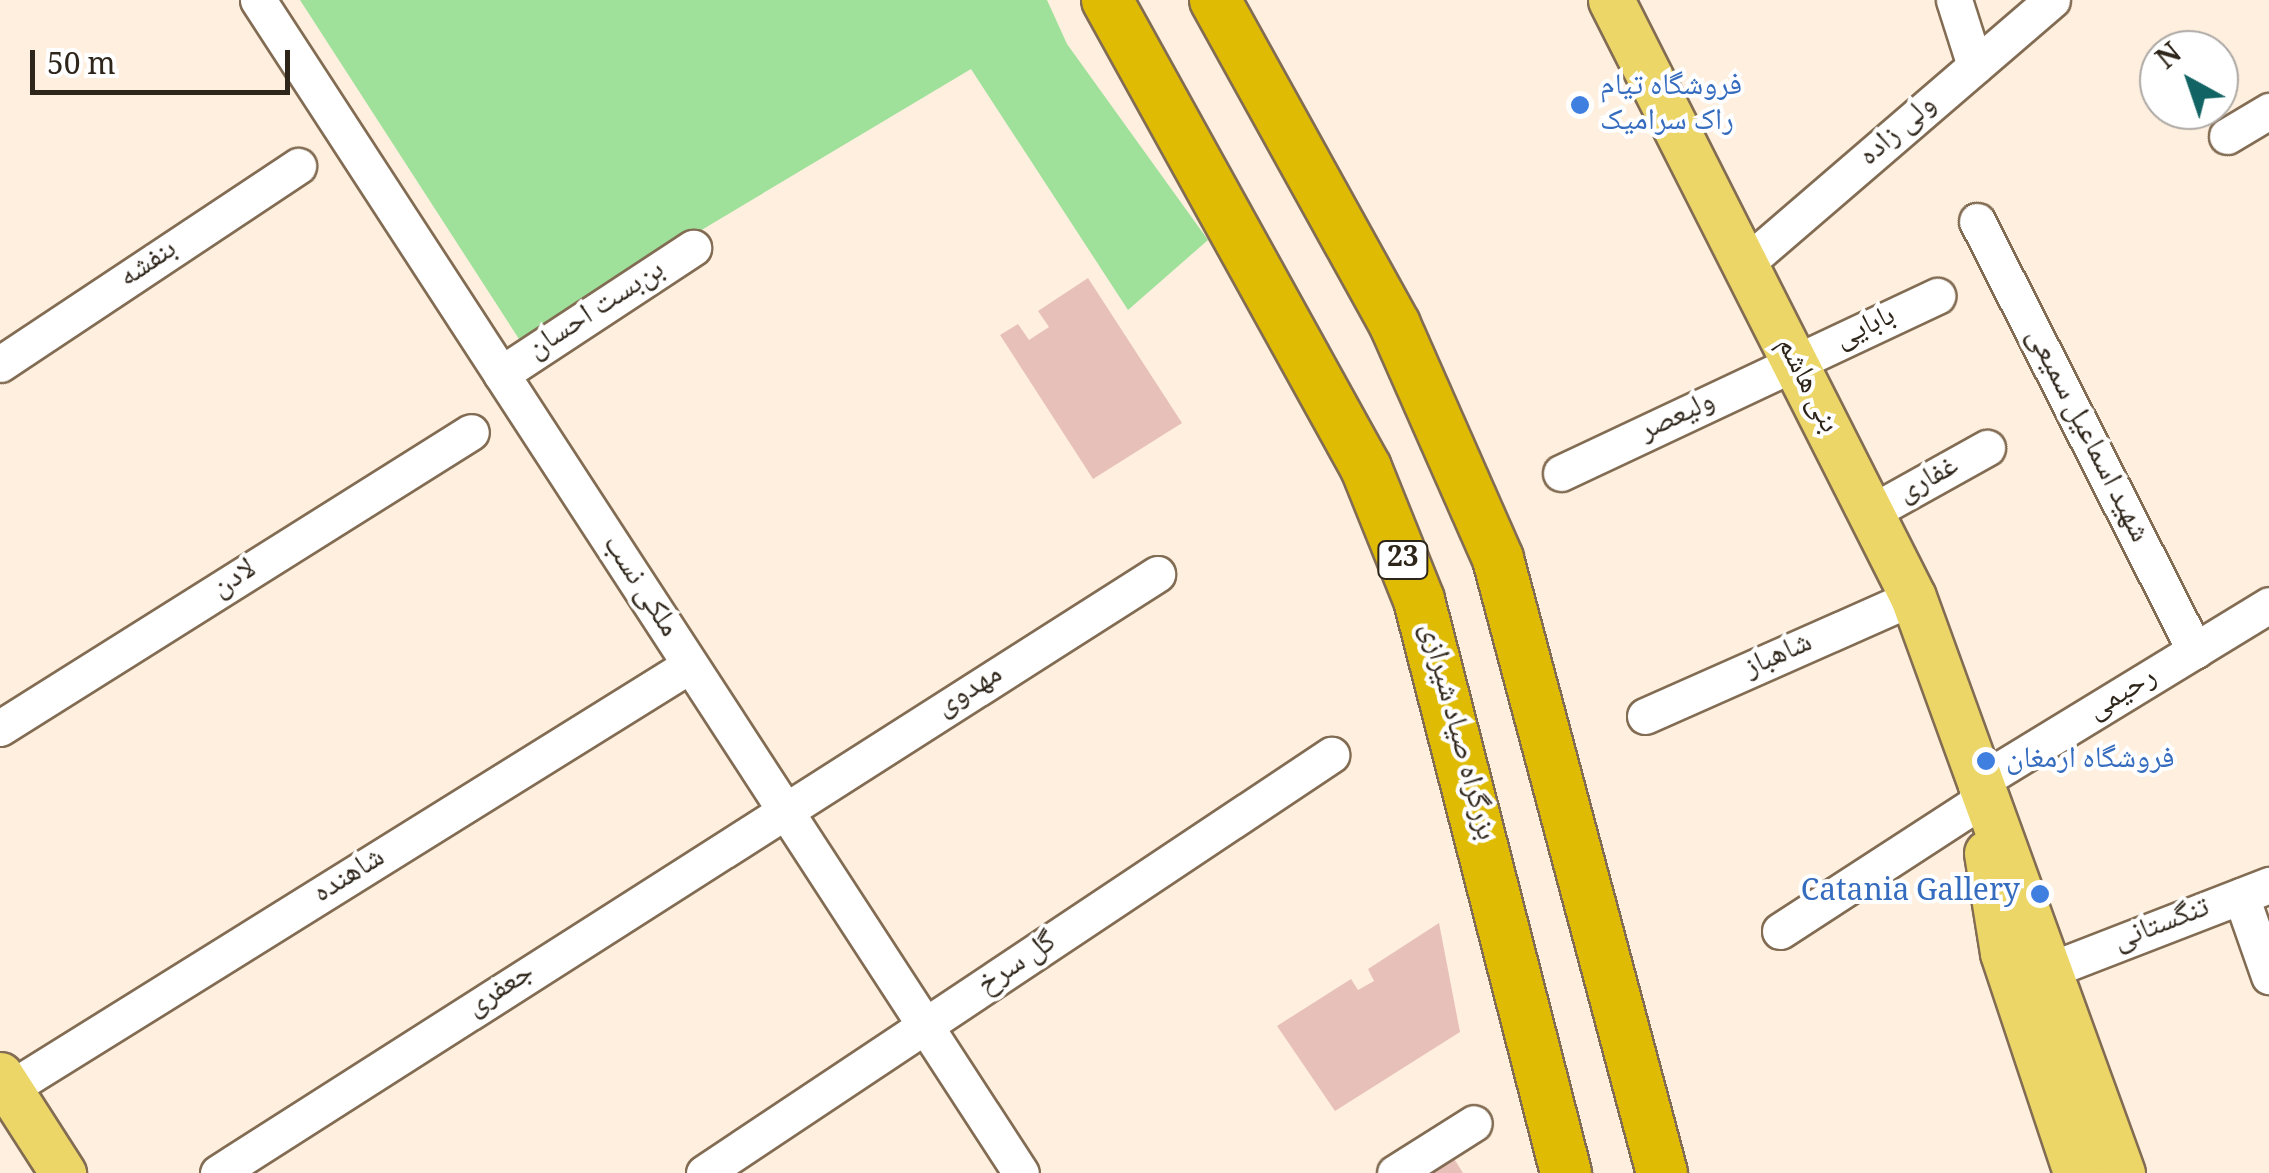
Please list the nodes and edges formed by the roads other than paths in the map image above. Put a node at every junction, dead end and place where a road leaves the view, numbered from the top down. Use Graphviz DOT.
graph roads {
  1 [pos="258,0"];
  2 [pos="1107,0"];
  3 [pos="1215,0"];
  4 [pos="1611,0"];
  5 [pos="1954,0"];
  6 [pos="2052,0"];
  7 [pos="1975,66"];
  8 [pos="2269,111"];
  9 [pos="2228,136"];
  10 [pos="298,166"];
  11 [pos="1977,221"];
  12 [pos="693,248"];
  13 [pos="1745,264"];
  14 [pos="1937,296"];
  15 [pos="1795,363"];
  16 [pos="0,364"];
  17 [pos="501,374"];
  18 [pos="471,432"];
  19 [pos="1988,448"];
  20 [pos="1561,474"];
  21 [pos="1870,513"];
  22 [pos="1156,574"];
  23 [pos="1913,598"];
  24 [pos="2265,621"];
  25 [pos="2195,651"];
  26 [pos="690,665"];
  27 [pos="1645,716"];
  28 [pos="0,728"];
  29 [pos="1330,755"];
  30 [pos="1978,793"];
  31 [pos="784,809"];
  32 [pos="2255,891"];
  33 [pos="1780,931"];
  34 [pos="2055,968"];
  35 [pos="2269,976"];
  36 [pos="926,1028"];
  37 [pos="5,1082"];
  38 [pos="1474,1123"];
  39 [pos="1663,1168"];
  40 [pos="62,1173"];
  41 [pos="218,1173"];
  42 [pos="704,1173"];
  43 [pos="1021,1173"];
  44 [pos="1395,1173"];
  45 [pos="1566,1173"];
  46 [pos="2076,1173"];
  47 [pos="2122,1173"];
  1 -- 17 [label="street, ملکی نسب"];
  2 -- 45 [label="highway, بزرگراه صیاد شیرازی / 23"];
  3 -- 39 [label="highway"];
  4 -- 13 [label="main road, بنی هاشم"];
  5 -- 7 [label="street"];
  6 -- 7 [label="street, ولی زاده"];
  7 -- 13 [label="street, ولی زاده"];
  8 -- 9 [label="street"];
  10 -- 16 [label="street, بنفشه"];
  11 -- 25 [label="street, شهید اسماعیل سمیعی"];
  12 -- 17 [label="street, بن‌بست احسان"];
  13 -- 15 [label="main road, بنی هاشم"];
  14 -- 15 [label="street, بابایی"];
  15 -- 20 [label="street, ولیعصر"];
  15 -- 21 [label="main road, بنی هاشم"];
  17 -- 26 [label="street, ملکی نسب"];
  18 -- 28 [label="street, لادن"];
  19 -- 21 [label="street, غفاری"];
  21 -- 23 [label="main road, بنی هاشم"];
  22 -- 31 [label="street, مهدوی"];
  23 -- 27 [label="street, شاهباز"];
  23 -- 30 [label="main road, بنی هاشم"];
  24 -- 25 [label="street, رحیمی"];
  25 -- 30 [label="street, رحیمی"];
  26 -- 31 [label="street, ملکی نسب"];
  26 -- 37 [label="street, شاهنده"];
  29 -- 36 [label="street, گل سرخ"];
  30 -- 33 [label="street, رحیمی"];
  30 -- 34 [label="main road, بنی هاشم"];
  30 -- 46 [label="main road, بنی هاشم"];
  31 -- 36 [label="street, ملکی نسب"];
  31 -- 41 [label="street, جعفری"];
  32 -- 34 [label="street, تنگستانی"];
  32 -- 35 [label="street"];
  34 -- 47 [label="main road, بنی هاشم"];
  36 -- 42 [label="street, گل سرخ"];
  36 -- 43 [label="street, ملکی نسب"];
  37 -- 40 [label="main road"];
  38 -- 44 [label="street"];
}
